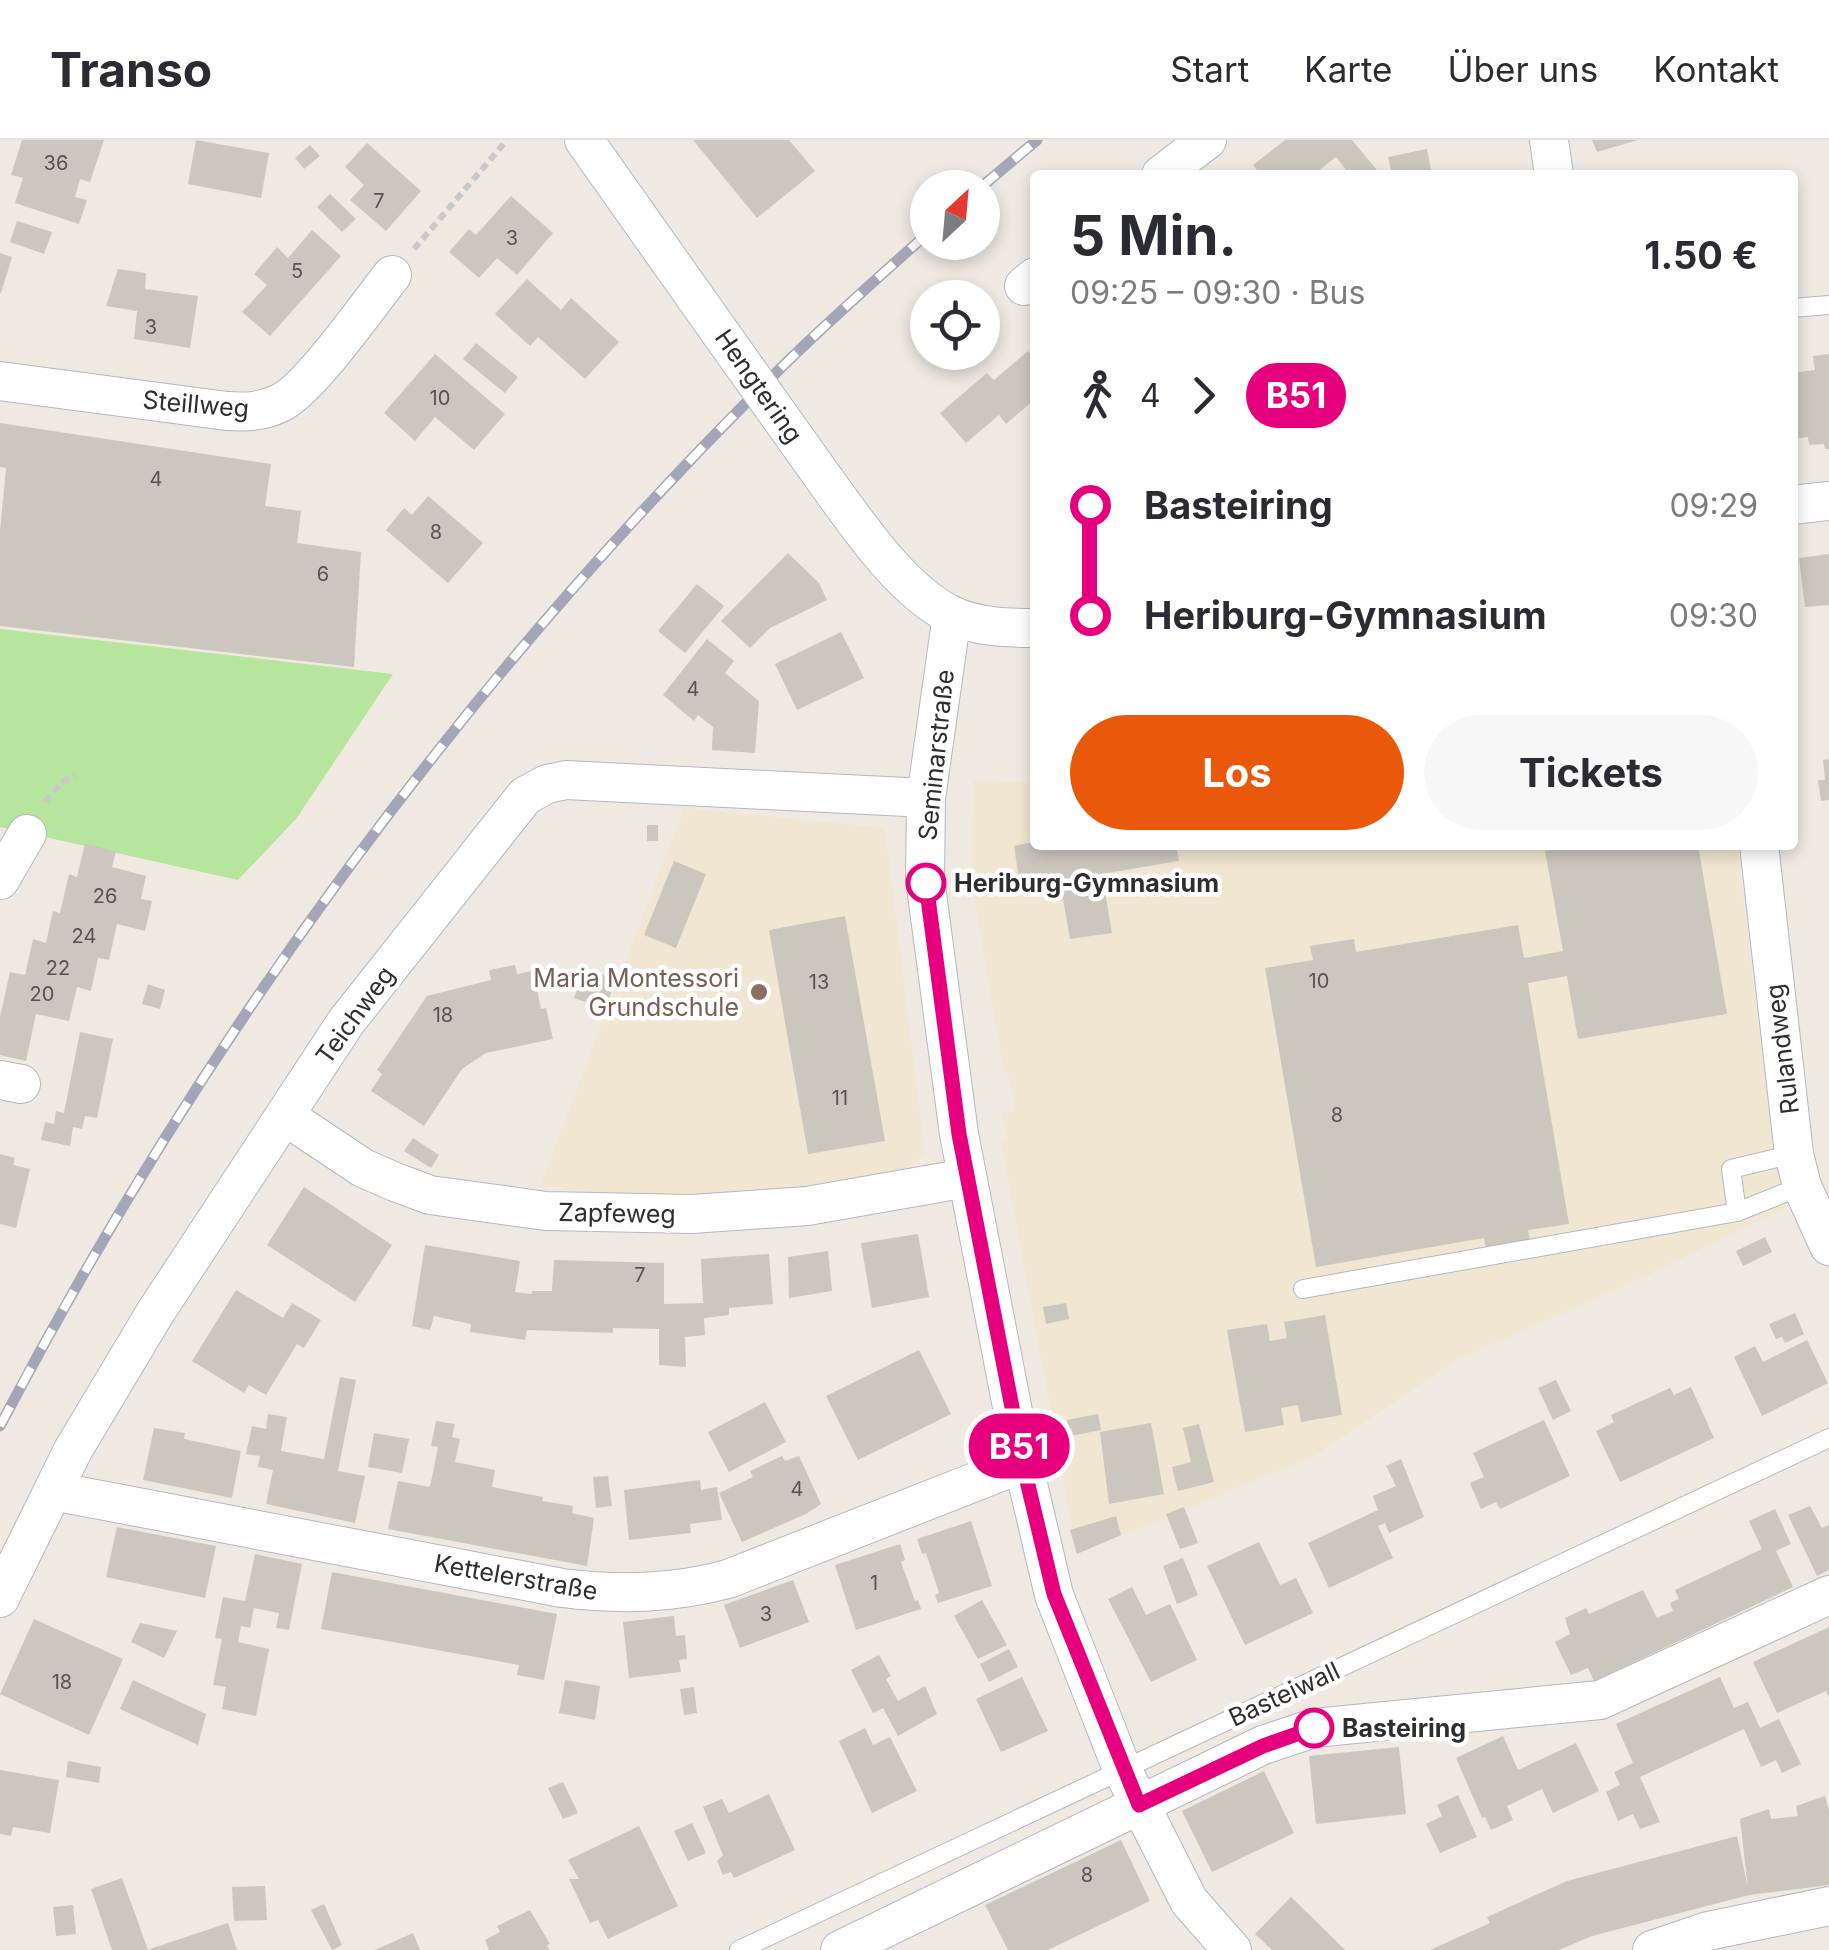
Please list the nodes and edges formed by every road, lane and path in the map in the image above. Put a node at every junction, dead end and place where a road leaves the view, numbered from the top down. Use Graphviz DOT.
graph roads {
  1 [pos="507,140"];
  2 [pos="584,140"];
  3 [pos="1207,140"];
  4 [pos="1548,140"];
  5 [pos="1168,170"];
  6 [pos="1553,170"];
  7 [pos="392,275"];
  8 [pos="1829,306"];
  9 [pos="1798,308"];
  10 [pos="0,380"];
  11 [pos="1829,501"];
  12 [pos="1798,505"];
  13 [pos="952,616"];
  14 [pos="1030,628"];
  15 [pos="926,798"];
  16 [pos="27,834"];
  17 [pos="1760,850"];
  18 [pos="0,880"];
  19 [pos="285,1116"];
  20 [pos="1798,1170"];
  21 [pos="967,1178"];
  22 [pos="1737,1212"];
  23 [pos="1829,1246"];
  24 [pos="1303,1288"];
  25 [pos="1829,1438"];
  26 [pos="1023,1464"];
  27 [pos="53,1491"];
  28 [pos="1829,1595"];
  29 [pos="0,1598"];
  30 [pos="1116,1754"];
  31 [pos="1139,1805"];
  32 [pos="1829,1906"];
  33 [pos="739,1950"];
  34 [pos="840,1950"];
  35 [pos="1232,1950"];
  36 [pos="1652,1950"];
  1 -- 7 [label="path"];
  2 -- 13 [label="street, Hengtering, bridge"];
  3 -- 5 [label="street"];
  4 -- 6 [label="street"];
  7 -- 10 [label="street, Steillweg"];
  8 -- 9 [label="lane"];
  11 -- 12 [label="street"];
  13 -- 14 [label="street"];
  13 -- 15 [label="street, Seminarstraße"];
  15 -- 19 [label="street, Teichweg"];
  15 -- 21 [label="street, Seminarstraße"];
  16 -- 18 [label="street"];
  17 -- 20 [label="street, Rulandweg"];
  19 -- 21 [label="street, Zapfeweg"];
  19 -- 27 [label="street, Teichweg"];
  20 -- 22 [label="lane"];
  20 -- 22 [label="lane"];
  20 -- 23 [label="street, Rulandweg"];
  21 -- 26 [label="street, Seminarstraße"];
  22 -- 24 [label="lane"];
  25 -- 30 [label="lane, Basteiwall"];
  26 -- 27 [label="street, Kettelerstraße"];
  26 -- 30 [label="street, Seminarstraße"];
  27 -- 29 [label="street, Teichweg"];
  28 -- 31 [label="street"];
  30 -- 31 [label="street, Seminarstraße"];
  30 -- 33 [label="lane, Basteiwall"];
  31 -- 34 [label="street"];
  31 -- 35 [label="street, Seminarstraße"];
  32 -- 36 [label="street"];
}
